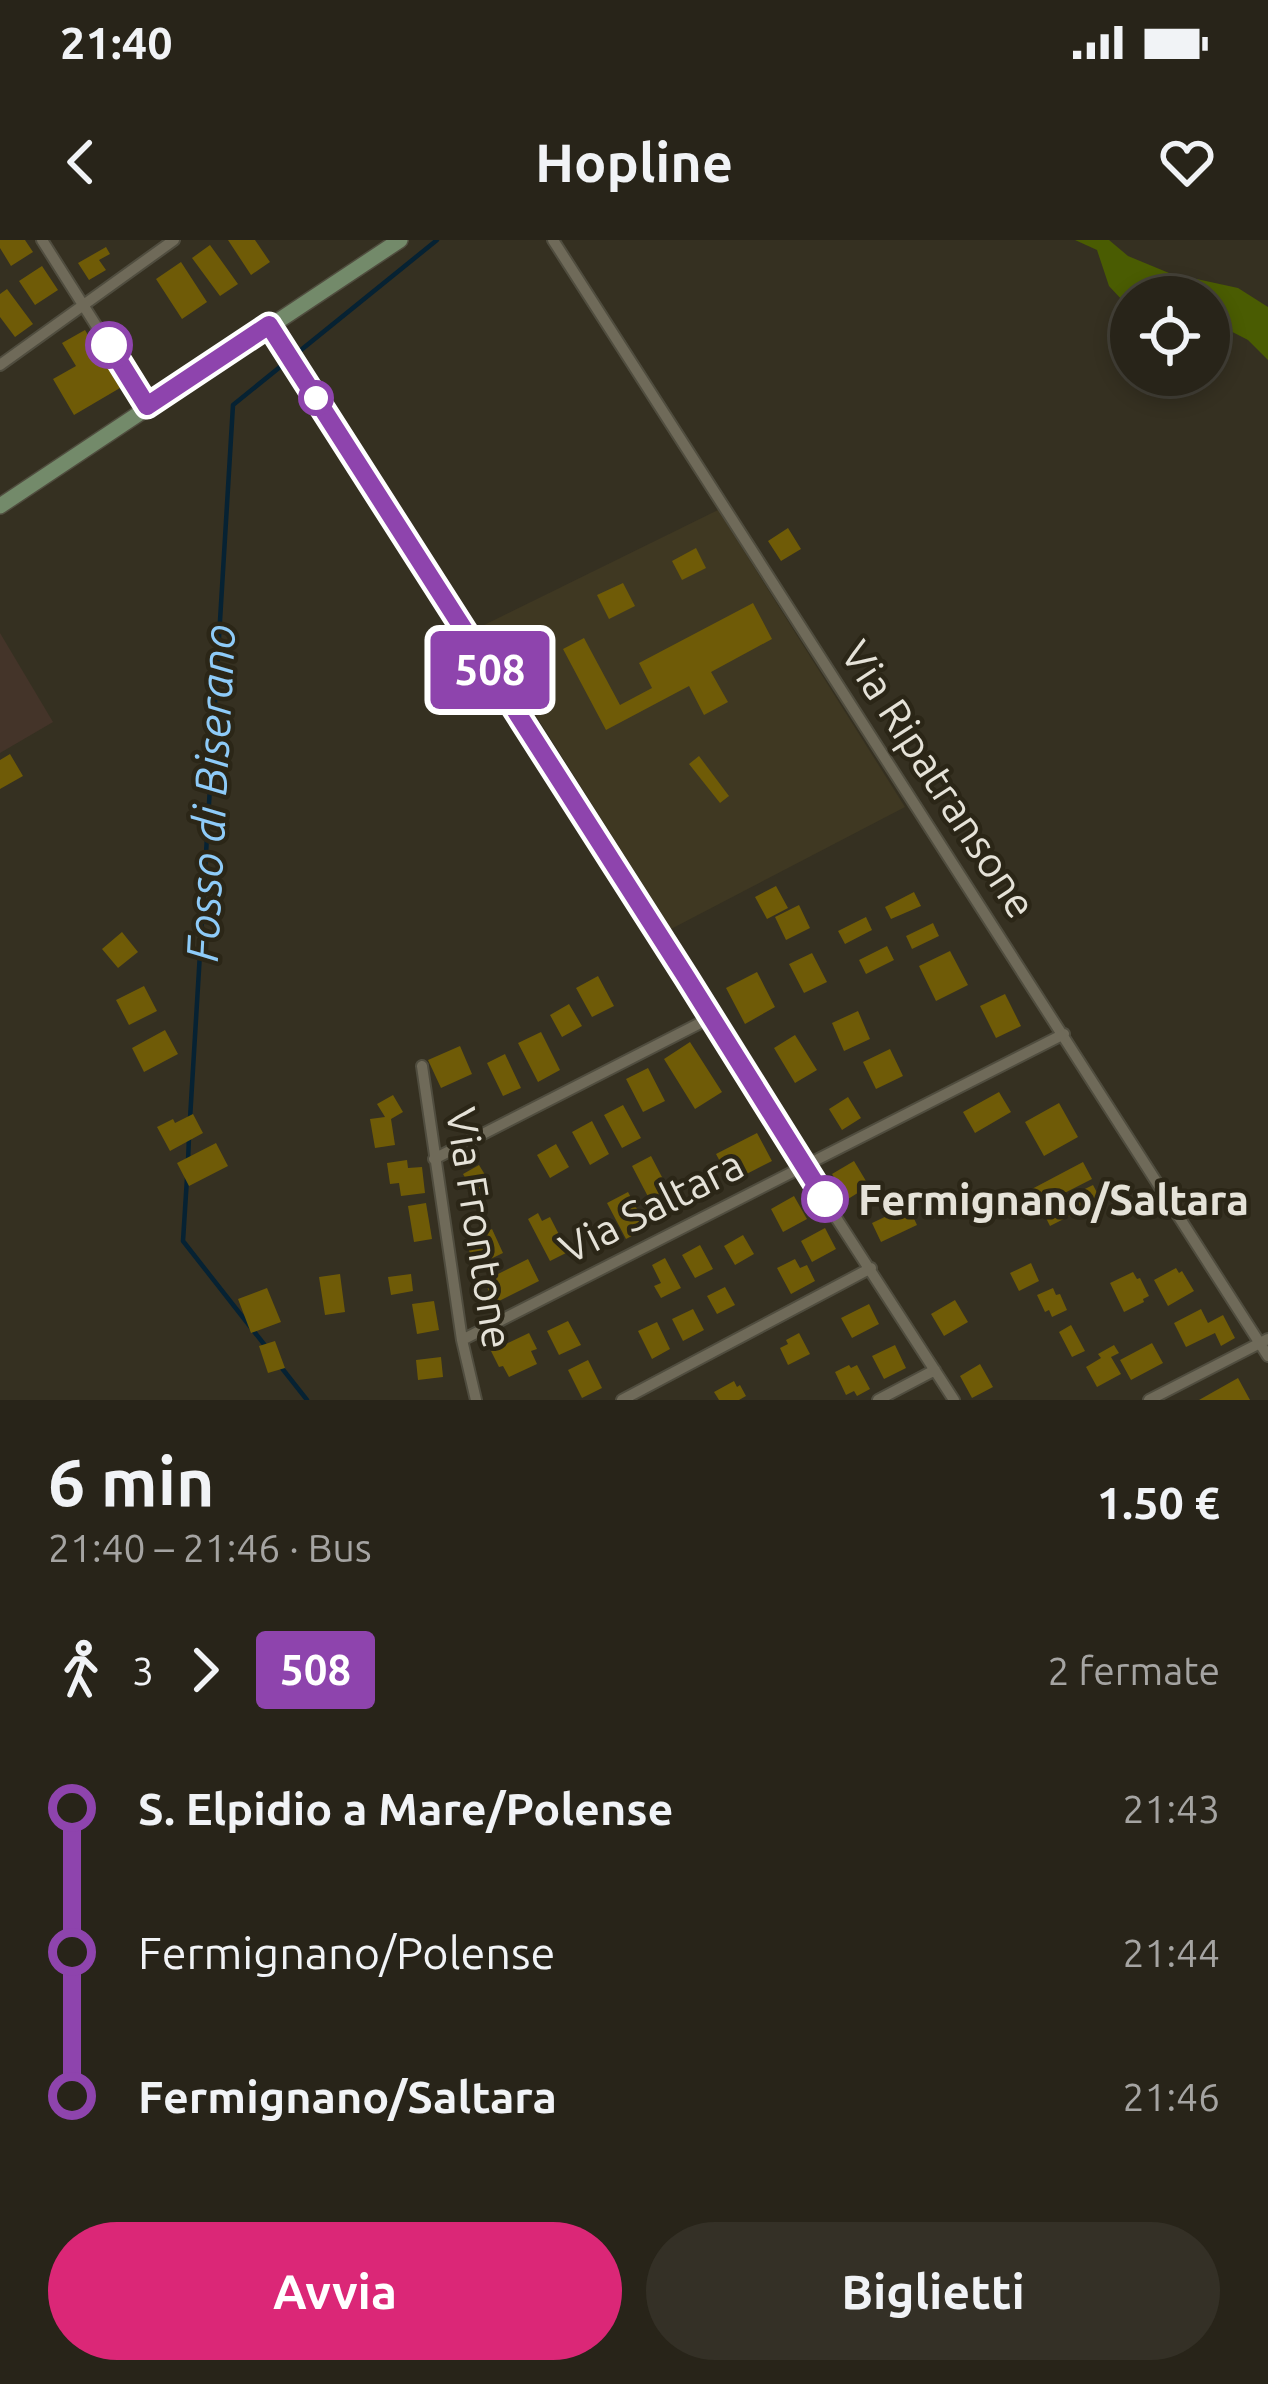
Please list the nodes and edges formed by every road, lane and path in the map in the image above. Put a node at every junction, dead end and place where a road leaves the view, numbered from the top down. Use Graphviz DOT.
graph roads {
  1 [pos="42,240"];
  2 [pos="174,240"];
  3 [pos="400,240"];
  4 [pos="553,240"];
  5 [pos="84,305"];
  6 [pos="269,325"];
  7 [pos="0,365"];
  8 [pos="147,406"];
  9 [pos="0,506"];
  10 [pos="712,1017"];
  11 [pos="1064,1034"];
  12 [pos="422,1066"];
  13 [pos="434,1160"];
  14 [pos="802,1165"];
  15 [pos="871,1268"];
  16 [pos="462,1340"];
  17 [pos="1264,1341"];
  18 [pos="1268,1356"];
  19 [pos="935,1370"];
  20 [pos="476,1400"];
  21 [pos="622,1400"];
  22 [pos="878,1400"];
  23 [pos="954,1400"];
  24 [pos="1149,1400"];
  1 -- 5 [label="street"];
  2 -- 5 [label="street"];
  3 -- 6 [label="main road"];
  4 -- 11 [label="street, Via Ripatransone"];
  5 -- 7 [label="street"];
  5 -- 8 [label="street"];
  6 -- 8 [label="main road"];
  6 -- 10 [label="street"];
  8 -- 9 [label="main road"];
  10 -- 13 [label="street"];
  10 -- 14 [label="street"];
  11 -- 14 [label="street, Via Saltara"];
  11 -- 17 [label="street, Via Ripatransone"];
  12 -- 13 [label="street, Via Frontone"];
  13 -- 16 [label="street, Via Frontone"];
  14 -- 15 [label="street"];
  14 -- 16 [label="street, Via Saltara"];
  15 -- 19 [label="street"];
  15 -- 21 [label="street"];
  16 -- 20 [label="street, Via Frontone"];
  17 -- 18 [label="street, Via Ripatransone"];
  17 -- 24 [label="street"];
  19 -- 22 [label="street"];
  19 -- 23 [label="street"];
}
